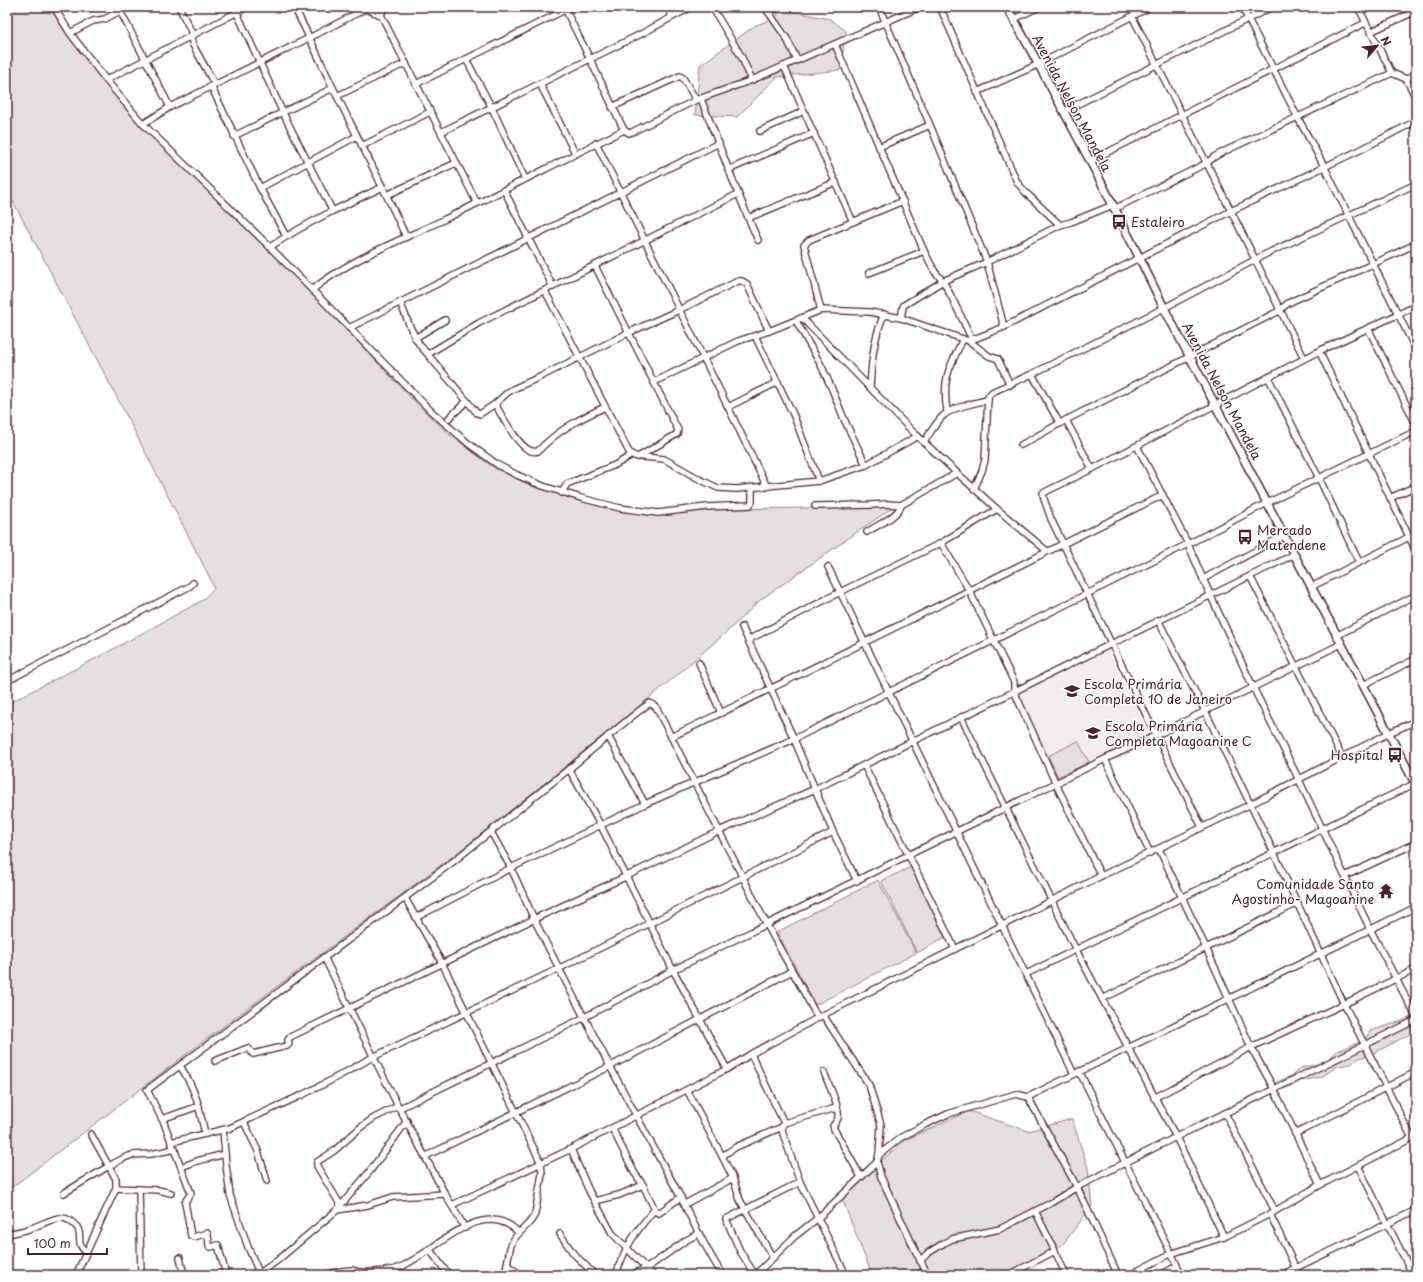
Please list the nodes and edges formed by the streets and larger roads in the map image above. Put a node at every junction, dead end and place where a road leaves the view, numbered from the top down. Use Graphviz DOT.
graph roads {
  1 [pos="54,7"];
  2 [pos="127,7"];
  3 [pos="179,7"];
  4 [pos="247,7"];
  5 [pos="294,7"];
  6 [pos="354,7"];
  7 [pos="384,7"];
  8 [pos="571,7"];
  9 [pos="668,7"];
  10 [pos="691,7"];
  11 [pos="712,7"];
  12 [pos="765,7"];
  13 [pos="781,7"];
  14 [pos="879,7"];
  15 [pos="920,7"];
  16 [pos="940,7"];
  17 [pos="1007,7"];
  18 [pos="1039,7"];
  19 [pos="1150,7"];
  20 [pos="1242,7"];
  21 [pos="1272,7"];
  22 [pos="1358,7"];
  23 [pos="367,8"];
  24 [pos="564,8"];
  25 [pos="119,9"];
  26 [pos="239,10"];
  27 [pos="1416,11"];
  28 [pos="768,12"];
  29 [pos="357,13"];
  30 [pos="382,15"];
  31 [pos="1132,16"];
  32 [pos="672,17"];
  33 [pos="1014,19"];
  34 [pos="1248,19"];
  35 [pos="885,22"];
  36 [pos="1366,23"];
  37 [pos="70,32"];
  38 [pos="1370,32"];
  39 [pos="192,35"];
  40 [pos="310,37"];
  41 [pos="835,44"];
  42 [pos="145,59"];
  43 [pos="466,59"];
  44 [pos="590,59"];
  45 [pos="797,60"];
  46 [pos="260,62"];
  47 [pos="406,63"];
  48 [pos="1039,64"];
  49 [pos="1157,65"];
  50 [pos="784,66"];
  51 [pos="1273,68"];
  52 [pos="1392,74"];
  53 [pos="1416,74"];
  54 [pos="1406,79"];
  55 [pos="106,80"];
  56 [pos="752,80"];
  57 [pos="416,84"];
  58 [pos="540,84"];
  59 [pos="213,86"];
  60 [pos="333,88"];
  61 [pos="977,92"];
  62 [pos="337,96"];
  63 [pos="1416,98"];
  64 [pos="698,100"];
  65 [pos="170,107"];
  66 [pos="612,107"];
  67 [pos="492,108"];
  68 [pos="804,111"];
  69 [pos="1064,111"];
  70 [pos="430,112"];
  71 [pos="283,113"];
  72 [pos="1181,114"];
  73 [pos="1298,118"];
  74 [pos="1416,121"];
  75 [pos="143,124"];
  76 [pos="930,125"];
  77 [pos="624,130"];
  78 [pos="760,131"];
  79 [pos="441,132"];
  80 [pos="814,133"];
  81 [pos="234,136"];
  82 [pos="357,136"];
  83 [pos="596,143"];
  84 [pos="719,143"];
  85 [pos="362,146"];
  86 [pos="879,147"];
  87 [pos="575,153"];
  88 [pos="1090,161"];
  89 [pos="308,163"];
  90 [pos="456,163"];
  91 [pos="1207,164"];
  92 [pos="1324,166"];
  93 [pos="728,170"];
  94 [pos="525,179"];
  95 [pos="836,182"];
  96 [pos="1416,184"];
  97 [pos="383,187"];
  98 [pos="260,188"];
  99 [pos="504,190"];
  100 [pos="620,192"];
  101 [pos="738,194"];
  102 [pos="387,195"];
  103 [pos="903,201"];
  104 [pos="477,203"];
  105 [pos="1114,207"];
  106 [pos="332,210"];
  107 [pos="1231,211"];
  108 [pos="1349,216"];
  109 [pos="748,218"];
  110 [pos="853,222"];
  111 [pos="1060,225"];
  112 [pos="286,236"];
  113 [pos="406,237"];
  114 [pos="528,238"];
  115 [pos="758,240"];
  116 [pos="645,241"];
  117 [pos="1416,244"];
  118 [pos="270,247"];
  119 [pos="924,251"];
  120 [pos="1140,258"];
  121 [pos="1255,260"];
  122 [pos="987,262"];
  123 [pos="1373,265"];
  124 [pos="595,266"];
  125 [pos="870,273"];
  126 [pos="943,281"];
  127 [pos="553,287"];
  128 [pos="312,290"];
  129 [pos="545,291"];
  130 [pos="400,302"];
  131 [pos="1416,306"];
  132 [pos="1164,308"];
  133 [pos="679,310"];
  134 [pos="821,310"];
  135 [pos="1279,311"];
  136 [pos="884,314"];
  137 [pos="1398,315"];
  138 [pos="901,318"];
  139 [pos="799,319"];
  140 [pos="445,320"];
  141 [pos="1004,327"];
  142 [pos="349,328"];
  143 [pos="1368,328"];
  144 [pos="769,331"];
  145 [pos="628,333"];
  146 [pos="755,336"];
  147 [pos="415,338"];
  148 [pos="968,340"];
  149 [pos="1416,350"];
  150 [pos="1319,351"];
  151 [pos="428,354"];
  152 [pos="579,357"];
  153 [pos="1191,357"];
  154 [pos="703,358"];
  155 [pos="1304,358"];
  156 [pos="1032,374"];
  157 [pos="1268,377"];
  158 [pos="654,382"];
  159 [pos="778,382"];
  160 [pos="1010,385"];
  161 [pos="870,387"];
  162 [pos="988,400"];
  163 [pos="467,401"];
  164 [pos="495,404"];
  165 [pos="1216,404"];
  166 [pos="605,407"];
  167 [pos="728,407"];
  168 [pos="947,411"];
  169 [pos="449,418"];
  170 [pos="1066,420"];
  171 [pos="1060,424"];
  172 [pos="1416,424"];
  173 [pos="1416,431"];
  174 [pos="918,436"];
  175 [pos="924,442"];
  176 [pos="1021,445"];
  177 [pos="1137,446"];
  178 [pos="1370,453"];
  179 [pos="632,455"];
  180 [pos="638,457"];
  181 [pos="866,465"];
  182 [pos="1092,469"];
  183 [pos="957,473"];
  184 [pos="1319,478"];
  185 [pos="819,481"];
  186 [pos="1416,486"];
  187 [pos="766,487"];
  188 [pos="752,488"];
  189 [pos="974,489"];
  190 [pos="562,493"];
  191 [pos="1162,496"];
  192 [pos="1390,498"];
  193 [pos="1267,503"];
  194 [pos="900,505"];
  195 [pos="815,506"];
  196 [pos="997,509"];
  197 [pos="867,532"];
  198 [pos="1283,536"];
  199 [pos="1409,537"];
  200 [pos="941,543"];
  201 [pos="1063,544"];
  202 [pos="1188,544"];
  203 [pos="1047,551"];
  204 [pos="1416,551"];
  205 [pos="1293,555"];
  206 [pos="1359,562"];
  207 [pos="828,567"];
  208 [pos="1250,576"];
  209 [pos="1203,579"];
  210 [pos="193,583"];
  211 [pos="1311,587"];
  212 [pos="969,590"];
  213 [pos="840,592"];
  214 [pos="1087,594"];
  215 [pos="1211,594"];
  216 [pos="1416,596"];
  217 [pos="1158,620"];
  218 [pos="742,627"];
  219 [pos="1336,636"];
  220 [pos="748,640"];
  221 [pos="994,640"];
  222 [pos="864,642"];
  223 [pos="1110,644"];
  224 [pos="1341,644"];
  225 [pos="1416,659"];
  226 [pos="699,663"];
  227 [pos="1296,667"];
  228 [pos="7,680"];
  229 [pos="1363,685"];
  230 [pos="1254,687"];
  231 [pos="770,690"];
  232 [pos="1014,691"];
  233 [pos="888,692"];
  234 [pos="1204,711"];
  235 [pos="721,713"];
  236 [pos="961,717"];
  237 [pos="1416,720"];
  238 [pos="1389,733"];
  239 [pos="608,736"];
  240 [pos="1155,736"];
  241 [pos="671,737"];
  242 [pos="794,739"];
  243 [pos="913,741"];
  244 [pos="1342,757"];
  245 [pos="1105,759"];
  246 [pos="864,765"];
  247 [pos="569,769"];
  248 [pos="1300,780"];
  249 [pos="694,782"];
  250 [pos="1056,784"];
  251 [pos="1416,784"];
  252 [pos="815,789"];
  253 [pos="645,804"];
  254 [pos="1249,805"];
  255 [pos="1006,808"];
  256 [pos="601,826"];
  257 [pos="1202,827"];
  258 [pos="1323,829"];
  259 [pos="719,831"];
  260 [pos="491,832"];
  261 [pos="833,832"];
  262 [pos="956,832"];
  263 [pos="1416,843"];
  264 [pos="1159,849"];
  265 [pos="1150,853"];
  266 [pos="1274,853"];
  267 [pos="909,855"];
  268 [pos="511,868"];
  269 [pos="742,876"];
  270 [pos="1101,876"];
  271 [pos="1345,876"];
  272 [pos="625,877"];
  273 [pos="857,881"];
  274 [pos="405,898"];
  275 [pos="1181,898"];
  276 [pos="1051,901"];
  277 [pos="1298,903"];
  278 [pos="1416,907"];
  279 [pos="417,917"];
  280 [pos="534,920"];
  281 [pos="649,923"];
  282 [pos="767,925"];
  283 [pos="1002,926"];
  284 [pos="1370,929"];
  285 [pos="1206,948"];
  286 [pos="955,949"];
  287 [pos="1076,950"];
  288 [pos="1320,953"];
  289 [pos="324,957"];
  290 [pos="442,963"];
  291 [pos="558,969"];
  292 [pos="1416,969"];
  293 [pos="673,970"];
  294 [pos="792,971"];
  295 [pos="1026,974"];
  296 [pos="1397,979"];
  297 [pos="1228,997"];
  298 [pos="1102,999"];
  299 [pos="1344,1004"];
  300 [pos="350,1008"];
  301 [pos="466,1013"];
  302 [pos="821,1016"];
  303 [pos="1416,1017"];
  304 [pos="583,1018"];
  305 [pos="700,1019"];
  306 [pos="1416,1020"];
  307 [pos="1365,1045"];
  308 [pos="1128,1047"];
  309 [pos="1252,1047"];
  310 [pos="751,1054"];
  311 [pos="373,1057"];
  312 [pos="215,1061"];
  313 [pos="492,1063"];
  314 [pos="180,1066"];
  315 [pos="609,1066"];
  316 [pos="727,1069"];
  317 [pos="824,1072"];
  318 [pos="1077,1072"];
  319 [pos="1416,1072"];
  320 [pos="1386,1086"];
  321 [pos="1274,1089"];
  322 [pos="686,1090"];
  323 [pos="1028,1097"];
  324 [pos="1154,1098"];
  325 [pos="199,1106"];
  326 [pos="399,1107"];
  327 [pos="836,1108"];
  328 [pos="516,1112"];
  329 [pos="1225,1113"];
  330 [pos="636,1116"];
  331 [pos="162,1119"];
  332 [pos="407,1121"];
  333 [pos="244,1122"];
  334 [pos="783,1125"];
  335 [pos="612,1128"];
  336 [pos="223,1130"];
  337 [pos="91,1134"];
  338 [pos="205,1134"];
  339 [pos="1295,1134"];
  340 [pos="1176,1137"];
  341 [pos="1414,1138"];
  342 [pos="171,1142"];
  343 [pos="175,1149"];
  344 [pos="571,1149"];
  345 [pos="225,1154"];
  346 [pos="879,1155"];
  347 [pos="426,1156"];
  348 [pos="722,1156"];
  349 [pos="876,1162"];
  350 [pos="1125,1162"];
  351 [pos="540,1163"];
  352 [pos="109,1166"];
  353 [pos="1358,1166"];
  354 [pos="181,1167"];
  355 [pos="861,1176"];
  356 [pos="733,1178"];
  357 [pos="267,1181"];
  358 [pos="800,1182"];
  359 [pos="643,1185"];
  360 [pos="1320,1185"];
  361 [pos="1077,1186"];
  362 [pos="116,1188"];
  363 [pos="139,1189"];
  364 [pos="64,1193"];
  365 [pos="171,1193"];
  366 [pos="445,1194"];
  367 [pos="681,1197"];
  368 [pos="595,1201"];
  369 [pos="452,1204"];
  370 [pos="685,1204"];
  371 [pos="339,1208"];
  372 [pos="745,1209"];
  373 [pos="654,1210"];
  374 [pos="1416,1210"];
  375 [pos="1035,1211"];
  376 [pos="1275,1211"];
  377 [pos="1270,1214"];
  378 [pos="818,1218"];
  379 [pos="1388,1224"];
  380 [pos="465,1228"];
  381 [pos="519,1233"];
  382 [pos="699,1233"];
  383 [pos="7,1234"];
  384 [pos="560,1234"];
  385 [pos="1224,1237"];
  386 [pos="626,1248"];
  387 [pos="429,1249"];
  388 [pos="1055,1251"];
  389 [pos="86,1252"];
  390 [pos="916,1252"];
  391 [pos="928,1253"];
  392 [pos="1170,1254"];
  393 [pos="180,1258"];
  394 [pos="773,1258"];
  395 [pos="920,1261"];
  396 [pos="507,1266"];
  397 [pos="1177,1266"];
  398 [pos="1295,1267"];
  399 [pos="647,1268"];
  400 [pos="380,1273"];
  401 [pos="927,1273"];
  402 [pos="1412,1273"];
  403 [pos="76,1275"];
  404 [pos="141,1275"];
  405 [pos="184,1275"];
  406 [pos="226,1275"];
  407 [pos="258,1275"];
  408 [pos="324,1275"];
  409 [pos="449,1275"];
  410 [pos="504,1275"];
  411 [pos="521,1275"];
  412 [pos="595,1275"];
  413 [pos="616,1275"];
  414 [pos="631,1275"];
  415 [pos="652,1275"];
  416 [pos="723,1275"];
  417 [pos="755,1275"];
  418 [pos="846,1275"];
  419 [pos="915,1275"];
  420 [pos="1009,1275"];
  421 [pos="1066,1275"];
  422 [pos="1118,1275"];
  423 [pos="1131,1275"];
  424 [pos="1161,1275"];
  425 [pos="1182,1275"];
  426 [pos="1281,1275"];
  427 [pos="1299,1275"];
  1 -- 37 [label="street"];
  2 -- 25 [label="street"];
  3 -- 39 [label="street"];
  4 -- 26 [label="street"];
  5 -- 40 [label="street"];
  6 -- 29 [label="street"];
  7 -- 30 [label="street"];
  8 -- 24 [label="street"];
  9 -- 32 [label="street"];
  10 -- 32 [label="street"];
  11 -- 56 [label="street"];
  12 -- 28 [label="street"];
  13 -- 28 [label="street"];
  14 -- 35 [label="street"];
  15 -- 35 [label="street"];
  16 -- 61 [label="street"];
  17 -- 33 [label="street, Avenida Nelson Mandela"];
  18 -- 33 [label="street"];
  19 -- 31 [label="street"];
  20 -- 34 [label="street"];
  21 -- 34 [label="street"];
  22 -- 36 [label="street"];
  23 -- 29 [label="street"];
  23 -- 30 [label="street"];
  24 -- 43 [label="street"];
  24 -- 44 [label="street"];
  25 -- 37 [label="street"];
  25 -- 42 [label="street"];
  26 -- 39 [label="street"];
  26 -- 46 [label="street"];
  27 -- 38 [label="street"];
  28 -- 45 [label="street"];
  29 -- 40 [label="street"];
  30 -- 47 [label="street"];
  31 -- 48 [label="street"];
  31 -- 49 [label="street"];
  32 -- 44 [label="street"];
  33 -- 48 [label="street, Avenida Nelson Mandela"];
  34 -- 49 [label="street"];
  34 -- 51 [label="street"];
  35 -- 41 [label="street"];
  35 -- 76 [label="street"];
  36 -- 38 [label="street"];
  36 -- 51 [label="street"];
  37 -- 55 [label="street"];
  38 -- 52 [label="street"];
  39 -- 42 [label="street"];
  39 -- 59 [label="street"];
  40 -- 46 [label="street"];
  40 -- 60 [label="street"];
  41 -- 45 [label="street"];
  41 -- 86 [label="street"];
  42 -- 55 [label="street"];
  42 -- 65 [label="street"];
  43 -- 57 [label="street"];
  43 -- 67 [label="street"];
  44 -- 58 [label="street"];
  44 -- 66 [label="street"];
  45 -- 50 [label="street"];
  46 -- 59 [label="street"];
  46 -- 71 [label="street"];
  47 -- 57 [label="street"];
  47 -- 62 [label="street"];
  48 -- 61 [label="street"];
  48 -- 69 [label="street, Avenida Nelson Mandela"];
  49 -- 69 [label="street"];
  49 -- 72 [label="street"];
  50 -- 56 [label="street"];
  50 -- 68 [label="street"];
  51 -- 72 [label="street"];
  51 -- 73 [label="street"];
  52 -- 54 [label="street"];
  52 -- 73 [label="street"];
  53 -- 54 [label="street"];
  54 -- 63 [label="street"];
  55 -- 75 [label="street"];
  56 -- 64 [label="street"];
  57 -- 70 [label="street"];
  58 -- 67 [label="street"];
  58 -- 87 [label="street"];
  59 -- 65 [label="street"];
  59 -- 81 [label="street"];
  60 -- 62 [label="street"];
  60 -- 71 [label="street"];
  61 -- 111 [label="street"];
  62 -- 82 [label="street"];
  64 -- 66 [label="street"];
  64 -- 77 [label="street"];
  64 -- 84 [label="street"];
  65 -- 75 [label="street"];
  66 -- 77 [label="street"];
  67 -- 79 [label="street"];
  67 -- 94 [label="street"];
  68 -- 78 [label="street"];
  68 -- 80 [label="street"];
  69 -- 88 [label="street, Avenida Nelson Mandela"];
  70 -- 79 [label="street"];
  70 -- 85 [label="street"];
  71 -- 81 [label="street"];
  71 -- 89 [label="street"];
  72 -- 88 [label="street"];
  72 -- 91 [label="street"];
  73 -- 91 [label="street"];
  73 -- 92 [label="street"];
  74 -- 92 [label="street"];
  75 -- 118 [label="street"];
  76 -- 86 [label="street"];
  76 -- 122 [label="street"];
  77 -- 83 [label="street"];
  79 -- 90 [label="street"];
  80 -- 93 [label="street"];
  80 -- 95 [label="street"];
  81 -- 98 [label="street"];
  82 -- 85 [label="street"];
  82 -- 89 [label="street"];
  83 -- 87 [label="street"];
  83 -- 100 [label="street"];
  84 -- 93 [label="street"];
  84 -- 100 [label="street"];
  85 -- 97 [label="street"];
  86 -- 103 [label="street"];
  87 -- 94 [label="street"];
  88 -- 105 [label="street, Avenida Nelson Mandela"];
  89 -- 98 [label="street"];
  89 -- 106 [label="street"];
  90 -- 102 [label="street"];
  90 -- 104 [label="street"];
  91 -- 105 [label="street"];
  91 -- 107 [label="street"];
  92 -- 107 [label="street"];
  92 -- 108 [label="street"];
  93 -- 101 [label="street"];
  94 -- 99 [label="street"];
  95 -- 109 [label="street"];
  95 -- 110 [label="street"];
  96 -- 108 [label="street"];
  97 -- 102 [label="street"];
  97 -- 106 [label="street"];
  98 -- 112 [label="street"];
  99 -- 104 [label="street"];
  99 -- 114 [label="street"];
  100 -- 114 [label="street"];
  100 -- 116 [label="street"];
  101 -- 109 [label="street"];
  101 -- 116 [label="street"];
  102 -- 113 [label="street"];
  103 -- 110 [label="street"];
  103 -- 119 [label="street"];
  104 -- 113 [label="street"];
  105 -- 111 [label="street"];
  105 -- 120 [label="street, Avenida Nelson Mandela"];
  106 -- 112 [label="street"];
  107 -- 120 [label="street"];
  107 -- 121 [label="street"];
  108 -- 121 [label="street"];
  108 -- 123 [label="street"];
  109 -- 115 [label="street"];
  110 -- 134 [label="street"];
  111 -- 122 [label="street"];
  112 -- 118 [label="street"];
  113 -- 128 [label="street"];
  114 -- 127 [label="street"];
  114 -- 130 [label="street"];
  116 -- 124 [label="street"];
  116 -- 133 [label="street"];
  117 -- 123 [label="street"];
  118 -- 128 [label="street"];
  119 -- 125 [label="street"];
  119 -- 126 [label="street"];
  120 -- 132 [label="street, Avenida Nelson Mandela"];
  120 -- 141 [label="street"];
  121 -- 132 [label="street"];
  121 -- 135 [label="street"];
  122 -- 126 [label="street"];
  122 -- 141 [label="street"];
  123 -- 135 [label="street"];
  123 -- 137 [label="street"];
  124 -- 127 [label="street"];
  124 -- 145 [label="street"];
  126 -- 138 [label="street"];
  126 -- 148 [label="street"];
  127 -- 129 [label="street"];
  128 -- 142 [label="street"];
  129 -- 151 [label="street"];
  129 -- 152 [label="street"];
  130 -- 142 [label="street"];
  130 -- 147 [label="street"];
  131 -- 137 [label="street"];
  132 -- 153 [label="street, Avenida Nelson Mandela"];
  132 -- 156 [label="street"];
  133 -- 144 [label="street"];
  133 -- 145 [label="street"];
  133 -- 154 [label="street"];
  134 -- 136 [label="street"];
  134 -- 139 [label="street"];
  135 -- 153 [label="street"];
  135 -- 155 [label="street"];
  136 -- 138 [label="street"];
  136 -- 161 [label="street"];
  137 -- 143 [label="street"];
  137 -- 149 [label="street"];
  138 -- 148 [label="street"];
  139 -- 144 [label="street"];
  139 -- 161 [label="street"];
  139 -- 181 [label="street"];
  140 -- 147 [label="street"];
  141 -- 148 [label="street"];
  142 -- 190 [label="street"];
  143 -- 150 [label="street"];
  143 -- 172 [label="street"];
  144 -- 146 [label="street"];
  145 -- 152 [label="street"];
  145 -- 158 [label="street"];
  146 -- 154 [label="street"];
  146 -- 159 [label="street"];
  147 -- 151 [label="street"];
  148 -- 160 [label="street"];
  148 -- 168 [label="street"];
  150 -- 155 [label="street"];
  150 -- 178 [label="street"];
  151 -- 163 [label="street"];
  152 -- 164 [label="street"];
  152 -- 166 [label="street"];
  153 -- 165 [label="street, Avenida Nelson Mandela"];
  153 -- 170 [label="street"];
  154 -- 158 [label="street"];
  154 -- 167 [label="street"];
  155 -- 157 [label="street"];
  156 -- 160 [label="street"];
  156 -- 171 [label="street"];
  157 -- 165 [label="street"];
  157 -- 184 [label="street"];
  158 -- 180 [label="street"];
  159 -- 167 [label="street"];
  159 -- 185 [label="street"];
  160 -- 162 [label="street"];
  161 -- 174 [label="street"];
  162 -- 168 [label="street"];
  162 -- 189 [label="street"];
  163 -- 164 [label="street"];
  163 -- 169 [label="street"];
  164 -- 166 [label="street"];
  165 -- 177 [label="street"];
  165 -- 193 [label="street, Avenida Nelson Mandela"];
  166 -- 179 [label="street"];
  167 -- 187 [label="street"];
  168 -- 175 [label="street"];
  170 -- 171 [label="street"];
  170 -- 182 [label="street"];
  171 -- 176 [label="street"];
  173 -- 178 [label="street"];
  174 -- 175 [label="street"];
  174 -- 181 [label="street"];
  175 -- 183 [label="street"];
  177 -- 182 [label="street"];
  177 -- 191 [label="street"];
  178 -- 184 [label="street"];
  178 -- 192 [label="street"];
  179 -- 180 [label="street"];
  179 -- 190 [label="street"];
  180 -- 188 [label="street"];
  181 -- 185 [label="street"];
  182 -- 201 [label="street"];
  183 -- 189 [label="street"];
  183 -- 194 [label="street"];
  184 -- 193 [label="street"];
  184 -- 206 [label="street"];
  185 -- 187 [label="street"];
  186 -- 192 [label="street"];
  187 -- 188 [label="street"];
  188 -- 190 [label="street"];
  189 -- 196 [label="street"];
  191 -- 201 [label="street"];
  191 -- 202 [label="street"];
  192 -- 199 [label="street"];
  193 -- 198 [label="street, Avenida Nelson Mandela"];
  193 -- 202 [label="street"];
  194 -- 195 [label="street"];
  194 -- 197 [label="street"];
  196 -- 200 [label="street"];
  196 -- 203 [label="street"];
  198 -- 205 [label="street, Avenida Nelson Mandela"];
  198 -- 209 [label="street"];
  199 -- 204 [label="street"];
  199 -- 206 [label="street"];
  200 -- 212 [label="street"];
  200 -- 213 [label="street"];
  201 -- 203 [label="street"];
  201 -- 214 [label="street"];
  202 -- 209 [label="street"];
  202 -- 214 [label="street"];
  203 -- 212 [label="street"];
  205 -- 208 [label="street"];
  205 -- 211 [label="street, Avenida Nelson Mandela"];
  206 -- 211 [label="street"];
  207 -- 213 [label="street"];
  208 -- 215 [label="street"];
  208 -- 227 [label="street"];
  209 -- 215 [label="street"];
  210 -- 228 [label="street"];
  211 -- 219 [label="street, Avenida Nelson Mandela"];
  212 -- 221 [label="street"];
  212 -- 222 [label="street"];
  213 -- 220 [label="street"];
  213 -- 222 [label="street"];
  214 -- 221 [label="street"];
  214 -- 223 [label="street"];
  215 -- 217 [label="street"];
  215 -- 230 [label="street"];
  216 -- 219 [label="street"];
  217 -- 223 [label="street"];
  217 -- 234 [label="street"];
  218 -- 220 [label="street"];
  219 -- 224 [label="street, Avenida Nelson Mandela"];
  220 -- 231 [label="street"];
  221 -- 232 [label="street"];
  221 -- 233 [label="street"];
  222 -- 231 [label="street"];
  222 -- 233 [label="street"];
  223 -- 232 [label="street"];
  223 -- 240 [label="street"];
  224 -- 227 [label="street"];
  224 -- 229 [label="street, Avenida Nelson Mandela"];
  225 -- 229 [label="street"];
  226 -- 235 [label="street"];
  227 -- 230 [label="street"];
  227 -- 244 [label="street"];
  229 -- 238 [label="street, Avenida Nelson Mandela"];
  230 -- 234 [label="street"];
  230 -- 248 [label="street"];
  231 -- 235 [label="street"];
  231 -- 242 [label="street"];
  232 -- 236 [label="street"];
  232 -- 250 [label="street"];
  233 -- 242 [label="street"];
  233 -- 243 [label="street"];
  234 -- 240 [label="street"];
  234 -- 254 [label="street"];
  235 -- 241 [label="street"];
  236 -- 243 [label="street"];
  236 -- 255 [label="street"];
  237 -- 238 [label="street"];
  238 -- 244 [label="street"];
  238 -- 251 [label="street, Avenida Nelson Mandela"];
  239 -- 241 [label="street"];
  239 -- 247 [label="street"];
  239 -- 253 [label="street"];
  240 -- 245 [label="street"];
  240 -- 257 [label="street"];
  241 -- 249 [label="street"];
  242 -- 249 [label="street"];
  242 -- 252 [label="street"];
  243 -- 246 [label="street"];
  243 -- 262 [label="street"];
  244 -- 248 [label="street"];
  245 -- 250 [label="street"];
  245 -- 265 [label="street"];
  246 -- 252 [label="street"];
  246 -- 267 [label="street"];
  247 -- 256 [label="street"];
  247 -- 260 [label="street"];
  248 -- 254 [label="street"];
  248 -- 258 [label="street"];
  249 -- 253 [label="street"];
  249 -- 259 [label="street"];
  250 -- 255 [label="street"];
  250 -- 270 [label="street"];
  251 -- 258 [label="street"];
  252 -- 259 [label="street"];
  252 -- 261 [label="street"];
  253 -- 256 [label="street"];
  254 -- 257 [label="street"];
  254 -- 266 [label="street"];
  255 -- 262 [label="street"];
  255 -- 276 [label="street"];
  256 -- 268 [label="street"];
  256 -- 272 [label="street"];
  257 -- 264 [label="street"];
  258 -- 266 [label="street"];
  258 -- 271 [label="street"];
  259 -- 269 [label="street"];
  259 -- 272 [label="street"];
  260 -- 268 [label="street"];
  260 -- 274 [label="street"];
  261 -- 269 [label="street"];
  261 -- 273 [label="street"];
  262 -- 267 [label="street"];
  262 -- 283 [label="street"];
  263 -- 271 [label="street"];
  264 -- 265 [label="street"];
  264 -- 275 [label="street"];
  265 -- 270 [label="street"];
  266 -- 275 [label="street"];
  266 -- 277 [label="street"];
  267 -- 273 [label="street"];
  267 -- 286 [label="street"];
  268 -- 279 [label="street"];
  268 -- 280 [label="street"];
  269 -- 281 [label="street"];
  269 -- 282 [label="street"];
  270 -- 276 [label="street"];
  271 -- 284 [label="street"];
  272 -- 280 [label="street"];
  272 -- 281 [label="street"];
  273 -- 282 [label="street"];
  274 -- 279 [label="street"];
  274 -- 289 [label="street"];
  275 -- 285 [label="street"];
  275 -- 287 [label="street"];
  276 -- 283 [label="street"];
  276 -- 287 [label="street"];
  277 -- 285 [label="street"];
  277 -- 288 [label="street"];
  278 -- 284 [label="street"];
  279 -- 290 [label="street"];
  280 -- 290 [label="street"];
  280 -- 291 [label="street"];
  281 -- 291 [label="street"];
  281 -- 293 [label="street"];
  282 -- 293 [label="street"];
  282 -- 294 [label="street"];
  283 -- 286 [label="street"];
  283 -- 295 [label="street"];
  284 -- 288 [label="street"];
  284 -- 296 [label="street"];
  285 -- 297 [label="street"];
  285 -- 298 [label="street"];
  286 -- 302 [label="street"];
  287 -- 295 [label="street"];
  287 -- 298 [label="street"];
  288 -- 297 [label="street"];
  288 -- 299 [label="street"];
  289 -- 300 [label="street"];
  289 -- 314 [label="street"];
  290 -- 300 [label="street"];
  290 -- 301 [label="street"];
  291 -- 301 [label="street"];
  291 -- 304 [label="street"];
  292 -- 296 [label="street"];
  293 -- 304 [label="street"];
  293 -- 305 [label="street"];
  294 -- 302 [label="street"];
  294 -- 305 [label="street"];
  295 -- 318 [label="street"];
  296 -- 299 [label="street"];
  296 -- 303 [label="street"];
  297 -- 308 [label="street"];
  297 -- 309 [label="street"];
  298 -- 308 [label="street"];
  299 -- 307 [label="street"];
  299 -- 309 [label="street"];
  300 -- 311 [label="street"];
  300 -- 312 [label="street"];
  301 -- 311 [label="street"];
  301 -- 313 [label="street"];
  302 -- 310 [label="street"];
  302 -- 346 [label="street"];
  304 -- 313 [label="street"];
  304 -- 315 [label="street"];
  305 -- 315 [label="street"];
  305 -- 316 [label="street"];
  306 -- 307 [label="street"];
  307 -- 320 [label="street"];
  307 -- 321 [label="street"];
  308 -- 318 [label="street"];
  308 -- 324 [label="street"];
  309 -- 321 [label="street"];
  309 -- 324 [label="street"];
  310 -- 316 [label="street"];
  310 -- 334 [label="street"];
  311 -- 326 [label="street"];
  311 -- 333 [label="street"];
  313 -- 326 [label="street"];
  313 -- 328 [label="street"];
  314 -- 325 [label="street"];
  314 -- 331 [label="street"];
  315 -- 328 [label="street"];
  315 -- 330 [label="street"];
  316 -- 322 [label="street"];
  317 -- 327 [label="street"];
  318 -- 323 [label="street"];
  318 -- 350 [label="street"];
  319 -- 320 [label="street"];
  320 -- 339 [label="street"];
  320 -- 341 [label="street"];
  321 -- 329 [label="street"];
  321 -- 339 [label="street"];
  322 -- 330 [label="street"];
  322 -- 348 [label="street"];
  323 -- 346 [label="street"];
  323 -- 361 [label="street"];
  324 -- 340 [label="street"];
  325 -- 331 [label="street"];
  325 -- 338 [label="street"];
  326 -- 332 [label="street"];
  326 -- 371 [label="street"];
  327 -- 334 [label="street"];
  327 -- 355 [label="street"];
  328 -- 347 [label="street"];
  328 -- 351 [label="street"];
  329 -- 340 [label="street"];
  329 -- 376 [label="street"];
  330 -- 335 [label="street"];
  330 -- 367 [label="street"];
  331 -- 342 [label="street"];
  332 -- 347 [label="street"];
  332 -- 371 [label="street"];
  333 -- 336 [label="street"];
  333 -- 357 [label="street"];
  334 -- 348 [label="street"];
  334 -- 358 [label="street"];
  335 -- 344 [label="street"];
  335 -- 359 [label="street"];
  336 -- 338 [label="street"];
  336 -- 345 [label="street"];
  337 -- 352 [label="street"];
  338 -- 342 [label="street"];
  339 -- 360 [label="street"];
  340 -- 350 [label="street"];
  340 -- 385 [label="street"];
  341 -- 353 [label="street"];
  342 -- 343 [label="street"];
  343 -- 352 [label="street"];
  343 -- 354 [label="street"];
  344 -- 351 [label="street"];
  344 -- 368 [label="street"];
  345 -- 354 [label="street"];
  345 -- 407 [label="street"];
  346 -- 349 [label="street"];
  347 -- 366 [label="street"];
  348 -- 356 [label="street"];
  349 -- 355 [label="street"];
  349 -- 390 [label="street"];
  350 -- 361 [label="street"];
  350 -- 392 [label="street"];
  351 -- 369 [label="street"];
  351 -- 381 [label="street"];
  352 -- 362 [label="street"];
  352 -- 364 [label="street"];
  353 -- 360 [label="street"];
  353 -- 379 [label="street"];
  354 -- 406 [label="street"];
  355 -- 378 [label="street"];
  356 -- 370 [label="street"];
  356 -- 372 [label="street"];
  358 -- 372 [label="street"];
  358 -- 378 [label="street"];
  359 -- 368 [label="street"];
  359 -- 373 [label="street"];
  360 -- 376 [label="street"];
  361 -- 375 [label="street"];
  361 -- 422 [label="street"];
  362 -- 363 [label="street"];
  362 -- 389 [label="street"];
  363 -- 365 [label="street"];
  363 -- 404 [label="street"];
  366 -- 369 [label="street"];
  366 -- 371 [label="street"];
  367 -- 370 [label="street"];
  367 -- 373 [label="street"];
  368 -- 386 [label="street"];
  369 -- 380 [label="street"];
  370 -- 382 [label="street"];
  371 -- 407 [label="street"];
  372 -- 394 [label="street"];
  372 -- 417 [label="street"];
  373 -- 386 [label="street"];
  374 -- 379 [label="street"];
  375 -- 388 [label="street"];
  375 -- 391 [label="street"];
  376 -- 377 [label="street"];
  377 -- 385 [label="street"];
  377 -- 398 [label="street"];
  378 -- 394 [label="street"];
  378 -- 418 [label="street"];
  379 -- 398 [label="street"];
  379 -- 402 [label="street"];
  380 -- 381 [label="street"];
  380 -- 387 [label="street"];
  381 -- 396 [label="street"];
  382 -- 399 [label="street"];
  382 -- 416 [label="street"];
  383 -- 389 [label="street"];
  384 -- 412 [label="street"];
  385 -- 392 [label="street"];
  386 -- 399 [label="street"];
  386 -- 413 [label="street"];
  387 -- 400 [label="street"];
  387 -- 409 [label="street"];
  388 -- 420 [label="street"];
  388 -- 421 [label="street"];
  389 -- 403 [label="street"];
  390 -- 391 [label="street"];
  390 -- 395 [label="street"];
  391 -- 395 [label="street"];
  392 -- 397 [label="street"];
  392 -- 423 [label="street"];
  393 -- 405 [label="street"];
  394 -- 417 [label="street"];
  395 -- 401 [label="street"];
  396 -- 410 [label="street"];
  396 -- 411 [label="street"];
  397 -- 424 [label="street"];
  397 -- 425 [label="street"];
  398 -- 426 [label="street"];
  398 -- 427 [label="street"];
  399 -- 414 [label="street"];
  399 -- 415 [label="street"];
  400 -- 408 [label="street"];
  401 -- 419 [label="street"];
}
